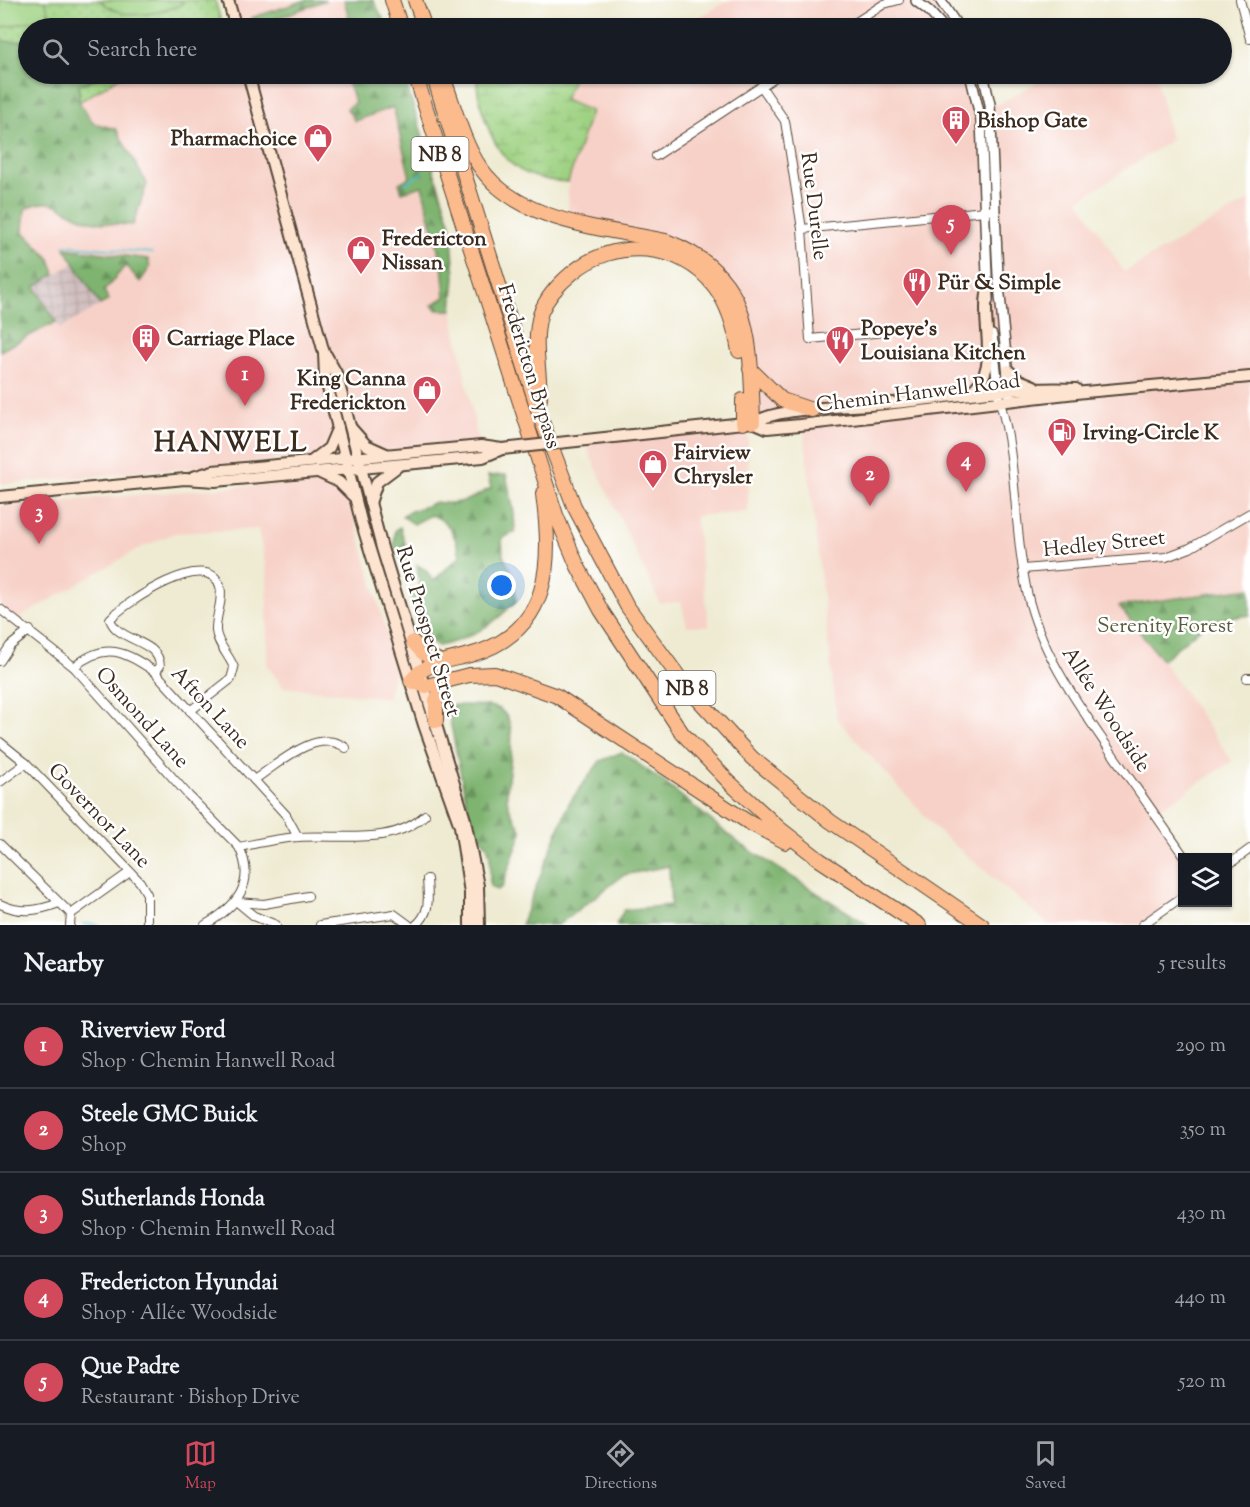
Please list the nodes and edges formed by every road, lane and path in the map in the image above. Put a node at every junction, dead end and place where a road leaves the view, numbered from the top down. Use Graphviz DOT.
graph roads {
  1 [pos="228,0"];
  2 [pos="392,0"];
  3 [pos="413,0"];
  4 [pos="899,0"];
  5 [pos="915,0"];
  6 [pos="924,0"];
  7 [pos="940,0"];
  8 [pos="1240,0"];
  9 [pos="885,2"];
  10 [pos="233,18"];
  11 [pos="398,18"];
  12 [pos="418,18"];
  13 [pos="421,18"];
  14 [pos="862,18"];
  15 [pos="935,18"];
  16 [pos="952,18"];
  17 [pos="1250,39"];
  18 [pos="251,84"];
  19 [pos="418,84"];
  20 [pos="437,84"];
  21 [pos="446,84"];
  22 [pos="764,84"];
  23 [pos="972,84"];
  24 [pos="985,84"];
  25 [pos="761,86"];
  26 [pos="656,156"];
  27 [pos="995,210"];
  28 [pos="983,211"];
  29 [pos="802,229"];
  30 [pos="987,294"];
  31 [pos="885,332"];
  32 [pos="750,369"];
  33 [pos="1008,370"];
  34 [pos="1250,377"];
  35 [pos="1044,388"];
  36 [pos="1085,392"];
  37 [pos="967,395"];
  38 [pos="1005,396"];
  39 [pos="812,410"];
  40 [pos="541,419"];
  41 [pos="751,422"];
  42 [pos="344,427"];
  43 [pos="502,449"];
  44 [pos="389,455"];
  45 [pos="353,464"];
  46 [pos="401,465"];
  47 [pos="539,465"];
  48 [pos="314,467"];
  49 [pos="0,497"];
  50 [pos="355,499"];
  51 [pos="370,503"];
  52 [pos="1250,513"];
  53 [pos="1023,569"];
  54 [pos="0,609"];
  55 [pos="30,630"];
  56 [pos="413,642"];
  57 [pos="0,661"];
  58 [pos="441,662"];
  59 [pos="74,666"];
  60 [pos="421,668"];
  61 [pos="155,672"];
  62 [pos="446,679"];
  63 [pos="411,681"];
  64 [pos="426,686"];
  65 [pos="190,711"];
  66 [pos="436,721"];
  67 [pos="0,742"];
  68 [pos="346,748"];
  69 [pos="26,763"];
  70 [pos="254,780"];
  71 [pos="0,782"];
  72 [pos="425,815"];
  73 [pos="298,837"];
  74 [pos="0,844"];
  75 [pos="239,847"];
  76 [pos="1250,849"];
  77 [pos="1182,853"];
  78 [pos="820,860"];
  79 [pos="1232,862"];
  80 [pos="130,872"];
  81 [pos="427,879"];
  82 [pos="308,896"];
  83 [pos="1178,900"];
  84 [pos="237,902"];
  85 [pos="59,903"];
  86 [pos="0,904"];
  87 [pos="71,914"];
  88 [pos="70,925"];
  89 [pos="147,925"];
  90 [pos="206,925"];
  91 [pos="276,925"];
  92 [pos="320,925"];
  93 [pos="409,925"];
  94 [pos="416,925"];
  95 [pos="470,925"];
  96 [pos="479,925"];
  97 [pos="919,925"];
  98 [pos="982,925"];
  99 [pos="1142,925"];
  1 -- 10 [label="main road"];
  2 -- 11 [label="highway"];
  3 -- 12 [label="highway"];
  3 -- 13 [label="highway"];
  4 -- 9 [label="street"];
  5 -- 6 [label="street"];
  5 -- 15 [label="street"];
  7 -- 16 [label="street"];
  8 -- 17 [label="street"];
  9 -- 14 [label="street"];
  18 -- 42 [label="main road, Rue Prospect Street"];
  19 -- 47 [label="highway, Fredericton Bypass / NB 8"];
  20 -- 40 [label="highway, Fredericton Bypass / NB 8"];
  21 -- 32 [label="highway"];
  22 -- 25 [label="street"];
  23 -- 28 [label="street"];
  24 -- 27 [label="street"];
  25 -- 26 [label="street"];
  25 -- 29 [label="street, Rue Durelle"];
  27 -- 28 [label="street"];
  27 -- 33 [label="street"];
  28 -- 29 [label="street"];
  28 -- 30 [label="street"];
  29 -- 31 [label="street, Rue Durelle"];
  30 -- 37 [label="main road"];
  30 -- 38 [label="street"];
  32 -- 39 [label="highway"];
  32 -- 41 [label="highway"];
  33 -- 35 [label="main road"];
  33 -- 38 [label="street"];
  34 -- 36 [label="main road, Chemin Hanwell Road"];
  35 -- 36 [label="main road, Chemin Hanwell Road"];
  35 -- 38 [label="main road, Chemin Hanwell Road"];
  36 -- 38 [label="main road, Chemin Hanwell Road"];
  37 -- 38 [label="main road, Chemin Hanwell Road"];
  37 -- 39 [label="main road, Chemin Hanwell Road"];
  38 -- 41 [label="main road, Chemin Hanwell Road"];
  38 -- 53 [label="street, Allée Woodside"];
  39 -- 41 [label="main road, Chemin Hanwell Road"];
  40 -- 41 [label="highway"];
  40 -- 98 [label="highway, NB 8"];
  41 -- 43 [label="main road, Chemin Hanwell Road, bridge"];
  42 -- 44 [label="main road"];
  42 -- 45 [label="main road, Rue Prospect Street"];
  42 -- 48 [label="main road"];
  43 -- 44 [label="main road, Chemin Hanwell Road"];
  43 -- 46 [label="main road, Chemin Hanwell Road"];
  44 -- 45 [label="main road, Chemin Hanwell Road"];
  45 -- 46 [label="main road, Chemin Hanwell Road"];
  45 -- 48 [label="main road, Chemin Hanwell Road"];
  45 -- 50 [label="main road, Rue Prospect Street"];
  45 -- 51 [label="main road, Rue Prospect Street"];
  46 -- 51 [label="main road"];
  47 -- 58 [label="highway"];
  47 -- 78 [label="highway, NB 8"];
  48 -- 49 [label="main road, Chemin Hanwell Road"];
  48 -- 50 [label="main road"];
  50 -- 63 [label="main road, Rue Prospect Street"];
  51 -- 56 [label="main road, Rue Prospect Street"];
  52 -- 53 [label="street, Hedley Street"];
  53 -- 77 [label="street, Allée Woodside"];
  54 -- 55 [label="street, Osmond Lane"];
  55 -- 57 [label="street"];
  55 -- 59 [label="street, Osmond Lane"];
  56 -- 58 [label="highway"];
  56 -- 60 [label="main road, Rue Prospect Street"];
  58 -- 60 [label="highway"];
  59 -- 61 [label="street, Afton Lane"];
  59 -- 75 [label="street, Osmond Lane"];
  60 -- 63 [label="highway"];
  60 -- 64 [label="main road, Rue Prospect Street"];
  61 -- 65 [label="street, Afton Lane"];
  61 -- 65 [label="street"];
  62 -- 64 [label="highway"];
  62 -- 66 [label="highway"];
  62 -- 78 [label="highway"];
  63 -- 64 [label="highway"];
  63 -- 95 [label="main road, Rue Prospect Street"];
  64 -- 66 [label="main road, Rue Prospect Street"];
  65 -- 70 [label="street, Afton Lane"];
  66 -- 96 [label="main road, Rue Prospect Street"];
  67 -- 69 [label="street"];
  68 -- 70 [label="street"];
  69 -- 71 [label="street, Governor Lane"];
  69 -- 80 [label="street, Governor Lane"];
  70 -- 73 [label="street, Afton Lane"];
  72 -- 73 [label="street"];
  73 -- 75 [label="street"];
  74 -- 85 [label="street"];
  75 -- 84 [label="street"];
  76 -- 79 [label="street"];
  78 -- 97 [label="highway, NB 8"];
  80 -- 87 [label="street"];
  80 -- 89 [label="street, Governor Lane"];
  81 -- 94 [label="street"];
  82 -- 84 [label="street"];
  83 -- 99 [label="street"];
  84 -- 90 [label="street"];
  84 -- 91 [label="street"];
  85 -- 86 [label="street"];
  85 -- 87 [label="street"];
  87 -- 88 [label="street"];
  92 -- 93 [label="street"];
}
